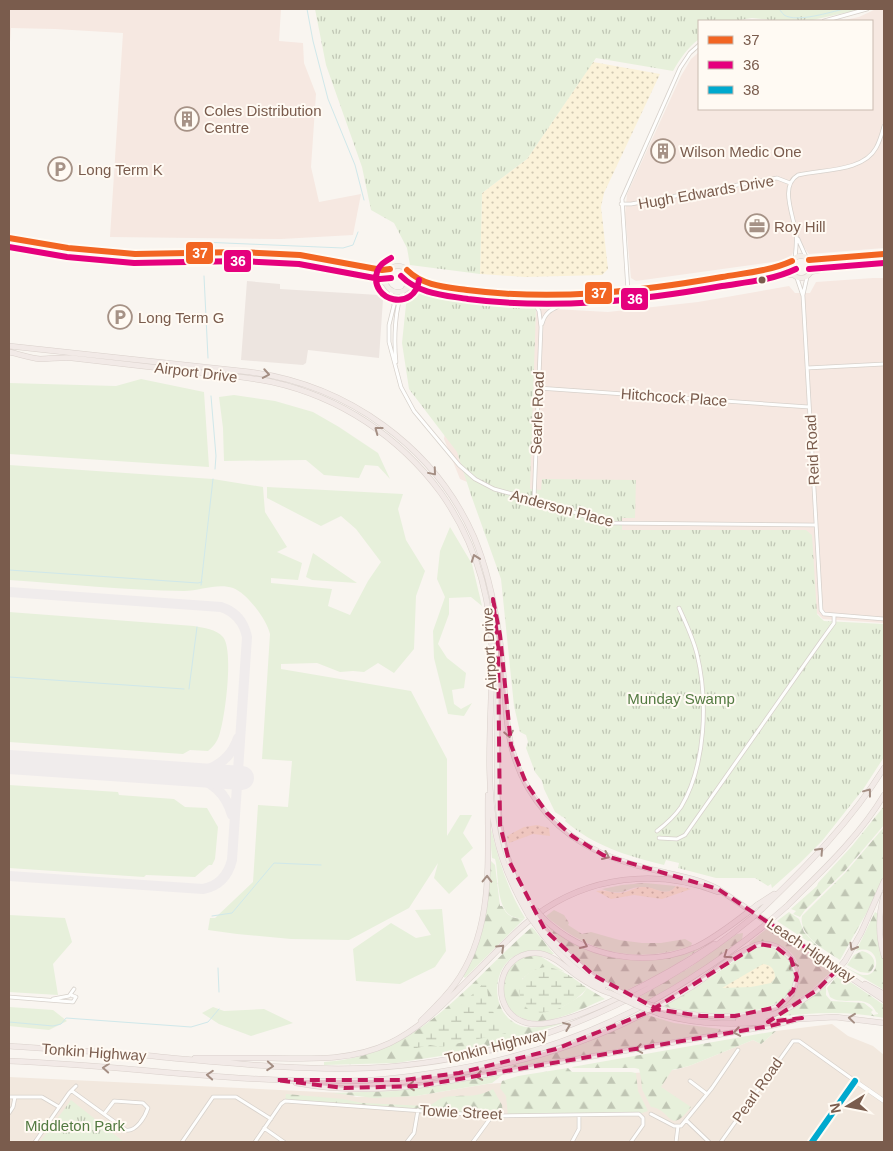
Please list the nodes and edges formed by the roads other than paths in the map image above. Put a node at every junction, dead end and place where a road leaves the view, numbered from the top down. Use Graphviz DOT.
graph roads {
  1 [pos="867,9"];
  2 [pos="828,20"];
  3 [pos="698,45"];
  4 [pos="884,126"];
  5 [pos="790,182"];
  6 [pos="621,204"];
  7 [pos="797,236"];
  8 [pos="9,238"];
  9 [pos="9,245"];
  10 [pos="884,254"];
  11 [pos="808,258"];
  12 [pos="793,260"];
  13 [pos="884,263"];
  14 [pos="390,269"];
  15 [pos="407,270"];
  16 [pos="811,272"];
  17 [pos="795,276"];
  18 [pos="807,277"];
  19 [pos="386,284"];
  20 [pos="405,289"];
  21 [pos="391,290"];
  22 [pos="628,291"];
  23 [pos="803,296"];
  24 [pos="536,304"];
  25 [pos="562,304"];
  26 [pos="541,327"];
  27 [pos="9,346"];
  28 [pos="9,352"];
  29 [pos="884,364"];
  30 [pos="807,368"];
  31 [pos="397,372"];
  32 [pos="538,388"];
  33 [pos="809,407"];
  34 [pos="534,500"];
  35 [pos="816,525"];
  36 [pos="493,599"];
  37 [pos="678,608"];
  38 [pos="834,616"];
  39 [pos="884,619"];
  40 [pos="491,754"];
  41 [pos="884,768"];
  42 [pos="884,796"];
  43 [pos="657,831"];
  44 [pos="658,838"];
  45 [pos="884,881"];
  46 [pos="884,895"];
  47 [pos="737,901"];
  48 [pos="760,907"];
  49 [pos="532,913"];
  50 [pos="539,921"];
  51 [pos="744,924"];
  52 [pos="884,956"];
  53 [pos="851,977"];
  54 [pos="74,989"];
  55 [pos="610,993"];
  56 [pos="71,994"];
  57 [pos="884,994"];
  58 [pos="9,997"];
  59 [pos="50,1000"];
  60 [pos="884,1000"];
  61 [pos="802,1018"];
  62 [pos="708,1022"];
  63 [pos="884,1024"];
  64 [pos="408,1033"];
  65 [pos="9,1046"];
  66 [pos="738,1050"];
  67 [pos="164,1057"];
  68 [pos="9,1061"];
  69 [pos="276,1080"];
  70 [pos="385,1080"];
  71 [pos="690,1081"];
  72 [pos="855,1081"];
  73 [pos="76,1086"];
  74 [pos="72,1091"];
  75 [pos="707,1094"];
  76 [pos="9,1097"];
  77 [pos="15,1097"];
  78 [pos="884,1101"];
  79 [pos="59,1107"];
  80 [pos="418,1110"];
  81 [pos="9,1113"];
  82 [pos="104,1114"];
  83 [pos="651,1114"];
  84 [pos="579,1115"];
  85 [pos="492,1116"];
  86 [pos="271,1119"];
  87 [pos="686,1120"];
  88 [pos="678,1126"];
  89 [pos="264,1128"];
  90 [pos="34,1142"];
  91 [pos="182,1142"];
  92 [pos="254,1142"];
  93 [pos="284,1142"];
  94 [pos="407,1142"];
  95 [pos="474,1142"];
  96 [pos="572,1142"];
  97 [pos="631,1142"];
  98 [pos="676,1142"];
  99 [pos="709,1142"];
  100 [pos="721,1142"];
  101 [pos="812,1142"];
  1 -- 2 [label="street"];
  3 -- 6 [label="street"];
  4 -- 5 [label="street"];
  5 -- 6 [label="street, Hugh Edwards Drive"];
  5 -- 7 [label="street"];
  6 -- 22 [label="street"];
  7 -- 11 [label="street"];
  7 -- 12 [label="street"];
  8 -- 14 [label="main road"];
  9 -- 19 [label="main road"];
  10 -- 11 [label="main road"];
  11 -- 12 [label="main road"];
  11 -- 16 [label="main road"];
  12 -- 17 [label="main road"];
  12 -- 22 [label="main road"];
  13 -- 16 [label="main road"];
  14 -- 15 [label="main road"];
  14 -- 19 [label="main road"];
  15 -- 20 [label="main road"];
  15 -- 22 [label="main road"];
  16 -- 18 [label="main road"];
  17 -- 18 [label="main road"];
  17 -- 23 [label="street, Reid Road"];
  17 -- 25 [label="main road"];
  18 -- 23 [label="street, Reid Road"];
  19 -- 21 [label="main road"];
  20 -- 21 [label="main road"];
  20 -- 24 [label="main road"];
  20 -- 31 [label="street, Anderson Place"];
  21 -- 31 [label="street, Anderson Place"];
  23 -- 30 [label="street, Reid Road"];
  24 -- 25 [label="main road"];
  24 -- 26 [label="street, Searle Road"];
  25 -- 26 [label="street"];
  26 -- 32 [label="street, Searle Road"];
  27 -- 36 [label="highway, Airport Drive, one-way"];
  40 -- 28 [label="highway, Airport Drive, one-way"];
  29 -- 30 [label="street"];
  30 -- 33 [label="street, Reid Road"];
  31 -- 34 [label="street, Anderson Place"];
  32 -- 33 [label="street, Hitchcock Place"];
  32 -- 34 [label="street, Searle Road"];
  33 -- 35 [label="street, Reid Road"];
  34 -- 35 [label="street, Anderson Place"];
  35 -- 38 [label="street, Reid Road"];
  36 -- 47 [label="highway, one-way"];
  36 -- 49 [label="highway"];
  37 -- 43 [label="street"];
  38 -- 39 [label="street"];
  38 -- 44 [label="street"];
  40 -- 49 [label="highway, Airport Drive"];
  64 -- 40 [label="highway, one-way"];
  48 -- 41 [label="highway, Tonkin Highway, one-way"];
  42 -- 70 [label="highway, Tonkin Highway, one-way, bridge"];
  45 -- 62 [label="highway, one-way, bridge"];
  46 -- 52 [label="highway"];
  47 -- 53 [label="highway, Leach Highway"];
  64 -- 47 [label="highway, one-way"];
  50 -- 48 [label="highway, one-way, bridge"];
  48 -- 51 [label="highway, Tonkin Highway, bridge"];
  49 -- 50 [label="highway, Airport Drive, bridge"];
  49 -- 50 [label="highway, bridge"];
  50 -- 55 [label="highway, Airport Drive"];
  50 -- 70 [label="highway, one-way, bridge"];
  51 -- 55 [label="highway"];
  67 -- 51 [label="highway, Tonkin Highway, one-way"];
  53 -- 57 [label="highway"];
  53 -- 60 [label="highway, Leach Highway"];
  54 -- 56 [label="street"];
  55 -- 62 [label="highway, Airport Drive, bridge"];
  56 -- 59 [label="street"];
  56 -- 59 [label="street"];
  58 -- 59 [label="street"];
  61 -- 62 [label="highway"];
  63 -- 61 [label="highway, one-way"];
  61 -- 69 [label="highway, one-way"];
  64 -- 67 [label="highway"];
  65 -- 67 [label="highway, Tonkin Highway"];
  66 -- 75 [label="street"];
  69 -- 68 [label="highway, Tonkin Highway, one-way"];
  69 -- 70 [label="highway, Tonkin Highway"];
  71 -- 75 [label="street"];
  72 -- 78 [label="street"];
  72 -- 100 [label="street, Pearl Road"];
  72 -- 101 [label="street"];
  73 -- 74 [label="street"];
  74 -- 79 [label="street"];
  74 -- 82 [label="street"];
  75 -- 87 [label="street"];
  76 -- 77 [label="street"];
  77 -- 79 [label="street"];
  77 -- 81 [label="street"];
  79 -- 90 [label="street"];
  80 -- 85 [label="street, Towie Street"];
  80 -- 86 [label="street, Towie Street"];
  80 -- 94 [label="street"];
  82 -- 82 [label="street"];
  83 -- 88 [label="street"];
  84 -- 85 [label="street, Towie Street"];
  84 -- 96 [label="street"];
  84 -- 97 [label="street, Towie Street"];
  85 -- 95 [label="street"];
  86 -- 89 [label="street"];
  86 -- 91 [label="street"];
  87 -- 88 [label="street"];
  87 -- 99 [label="street"];
  88 -- 98 [label="street"];
  89 -- 92 [label="street"];
  89 -- 93 [label="street"];
}
